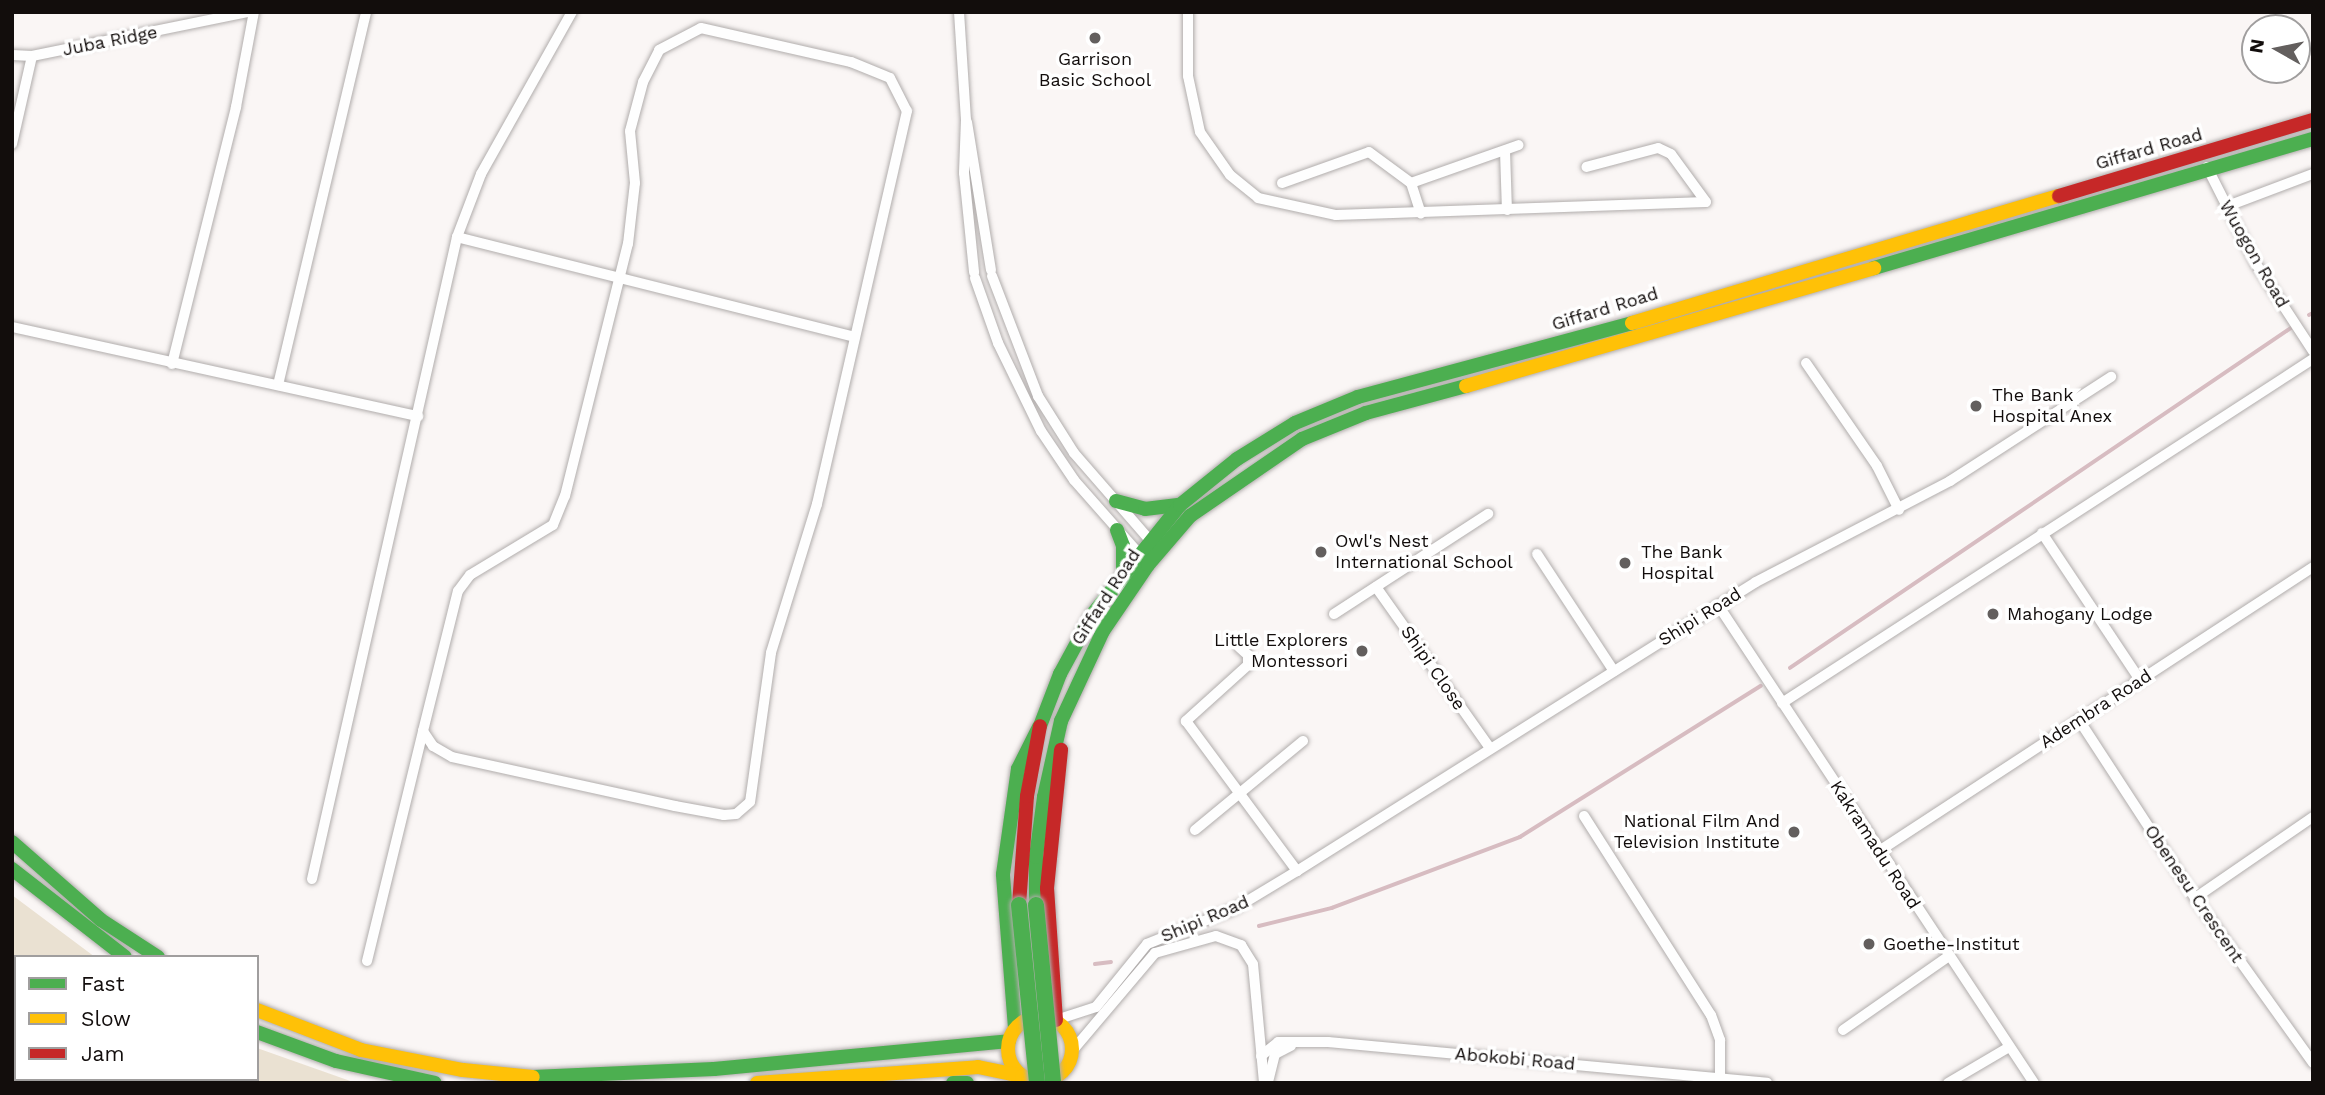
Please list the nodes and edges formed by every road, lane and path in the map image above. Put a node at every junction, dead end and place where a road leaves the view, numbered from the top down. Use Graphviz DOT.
graph roads {
  1 [pos="251,12"];
  2 [pos="366,12"];
  3 [pos="572,12"];
  4 [pos="959,12"];
  5 [pos="1188,12"];
  6 [pos="12,55"];
  7 [pos="32,56"];
  8 [pos="966,120"];
  9 [pos="2313,120"];
  10 [pos="2313,139"];
  11 [pos="12,144"];
  12 [pos="1519,145"];
  13 [pos="1505,151"];
  14 [pos="2202,154"];
  15 [pos="1586,167"];
  16 [pos="2209,172"];
  17 [pos="2313,174"];
  18 [pos="1282,183"];
  19 [pos="1411,183"];
  20 [pos="2225,207"];
  21 [pos="1507,210"];
  22 [pos="1421,213"];
  23 [pos="457,237"];
  24 [pos="620,281"];
  25 [pos="12,327"];
  26 [pos="855,337"];
  27 [pos="2313,351"];
  28 [pos="2313,359"];
  29 [pos="1806,363"];
  30 [pos="172,364"];
  31 [pos="2111,377"];
  32 [pos="278,386"];
  33 [pos="418,416"];
  34 [pos="1116,501"];
  35 [pos="1180,505"];
  36 [pos="1899,510"];
  37 [pos="1488,514"];
  38 [pos="1117,530"];
  39 [pos="2042,533"];
  40 [pos="1154,545"];
  41 [pos="1537,554"];
  42 [pos="1143,559"];
  43 [pos="2313,567"];
  44 [pos="1123,571"];
  45 [pos="1376,587"];
  46 [pos="1718,605"];
  47 [pos="1334,614"];
  48 [pos="1239,647"];
  49 [pos="1614,671"];
  50 [pos="2140,680"];
  51 [pos="1782,703"];
  52 [pos="2079,720"];
  53 [pos="1060,721"];
  54 [pos="1041,722"];
  55 [pos="423,731"];
  56 [pos="1303,741"];
  57 [pos="1490,748"];
  58 [pos="1241,793"];
  59 [pos="1584,816"];
  60 [pos="2313,817"];
  61 [pos="1195,830"];
  62 [pos="12,842"];
  63 [pos="1879,851"];
  64 [pos="12,869"];
  65 [pos="1297,871"];
  66 [pos="312,879"];
  67 [pos="2195,898"];
  68 [pos="122,955"];
  69 [pos="155,955"];
  70 [pos="1949,956"];
  71 [pos="367,961"];
  72 [pos="259,1011"];
  73 [pos="1056,1020"];
  74 [pos="1843,1030"];
  75 [pos="259,1033"];
  76 [pos="1012,1034"];
  77 [pos="1306,1043"];
  78 [pos="2009,1047"];
  79 [pos="1073,1050"];
  80 [pos="1261,1056"];
  81 [pos="2313,1063"];
  82 [pos="841,1075"];
  83 [pos="1720,1078"];
  84 [pos="1059,1080"];
  85 [pos="1027,1081"];
  86 [pos="435,1083"];
  87 [pos="757,1083"];
  88 [pos="862,1083"];
  89 [pos="953,1083"];
  90 [pos="967,1083"];
  91 [pos="1266,1083"];
  92 [pos="1767,1083"];
  93 [pos="1948,1083"];
  94 [pos="2034,1083"];
  1 -- 7 [label="street, Juba Ridge"];
  1 -- 30 [label="street"];
  2 -- 32 [label="street"];
  3 -- 23 [label="street"];
  4 -- 8 [label="street"];
  5 -- 22 [label="street"];
  6 -- 7 [label="street, Juba Ridge"];
  7 -- 11 [label="street"];
  8 -- 34 [label="street"];
  8 -- 38 [label="street"];
  9 -- 14 [label="main road, Giffard Road"];
  10 -- 16 [label="main road, Giffard Road"];
  12 -- 13 [label="street"];
  13 -- 19 [label="street"];
  13 -- 21 [label="street"];
  14 -- 16 [label="street, Wuogon Road"];
  14 -- 35 [label="main road, Giffard Road"];
  15 -- 21 [label="street"];
  16 -- 20 [label="street, Wuogon Road"];
  16 -- 40 [label="main road, Giffard Road"];
  17 -- 20 [label="street"];
  18 -- 19 [label="street"];
  19 -- 22 [label="street"];
  20 -- 27 [label="street, Wuogon Road"];
  21 -- 22 [label="street"];
  23 -- 24 [label="street"];
  23 -- 33 [label="street"];
  24 -- 26 [label="street"];
  24 -- 26 [label="street"];
  24 -- 55 [label="street"];
  25 -- 30 [label="street"];
  26 -- 55 [label="street"];
  28 -- 39 [label="street"];
  29 -- 36 [label="street"];
  30 -- 32 [label="street"];
  31 -- 36 [label="street, Shipi Road"];
  32 -- 33 [label="street"];
  33 -- 66 [label="street"];
  34 -- 35 [label="main road"];
  34 -- 40 [label="street"];
  35 -- 40 [label="main road, Giffard Road"];
  36 -- 46 [label="street, Shipi Road"];
  37 -- 45 [label="street"];
  38 -- 42 [label="street"];
  38 -- 44 [label="main road"];
  39 -- 50 [label="street"];
  39 -- 51 [label="street"];
  40 -- 42 [label="main road, Giffard Road"];
  41 -- 49 [label="street"];
  42 -- 44 [label="main road, Giffard Road"];
  42 -- 53 [label="main road, Giffard Road"];
  43 -- 50 [label="street, Adembra Road"];
  44 -- 54 [label="main road, Giffard Road"];
  45 -- 47 [label="street"];
  45 -- 57 [label="street, Shipi Close"];
  46 -- 49 [label="street, Shipi Road"];
  46 -- 51 [label="street, Kakramadu Road"];
  48 -- 58 [label="street"];
  49 -- 57 [label="street, Shipi Road"];
  50 -- 52 [label="street, Adembra Road"];
  51 -- 63 [label="street, Kakramadu Road"];
  52 -- 63 [label="street, Adembra Road"];
  52 -- 67 [label="street, Obenesu Crescent"];
  53 -- 73 [label="main road, Giffard Road"];
  53 -- 84 [label="main road, Giffard Road, bridge"];
  54 -- 76 [label="main road, Giffard Road"];
  54 -- 85 [label="main road, Giffard Road, bridge"];
  55 -- 71 [label="street"];
  56 -- 58 [label="street"];
  57 -- 65 [label="street, Shipi Road"];
  58 -- 61 [label="street"];
  58 -- 65 [label="street"];
  59 -- 83 [label="street"];
  60 -- 67 [label="street"];
  62 -- 69 [label="main road"];
  63 -- 70 [label="street, Kakramadu Road"];
  64 -- 68 [label="main road"];
  65 -- 73 [label="street, Shipi Road"];
  67 -- 81 [label="street, Obenesu Crescent"];
  70 -- 74 [label="street"];
  70 -- 78 [label="street, Kakramadu Road"];
  72 -- 76 [label="main road"];
  73 -- 76 [label="main road"];
  73 -- 79 [label="main road"];
  75 -- 86 [label="main road"];
  76 -- 85 [label="main road, Giffard Road"];
  77 -- 80 [label="street, Abokobi Road"];
  77 -- 83 [label="street, Abokobi Road"];
  77 -- 91 [label="street, Abokobi Road"];
  78 -- 93 [label="street"];
  78 -- 94 [label="street, Kakramadu Road"];
  79 -- 80 [label="street, Abokobi Road"];
  79 -- 84 [label="main road"];
  80 -- 91 [label="street, Abokobi Road"];
  82 -- 85 [label="main road"];
  82 -- 87 [label="main road"];
  82 -- 88 [label="main road"];
  83 -- 92 [label="street, Abokobi Road"];
  84 -- 85 [label="main road"];
  89 -- 90 [label="main road"];
}
